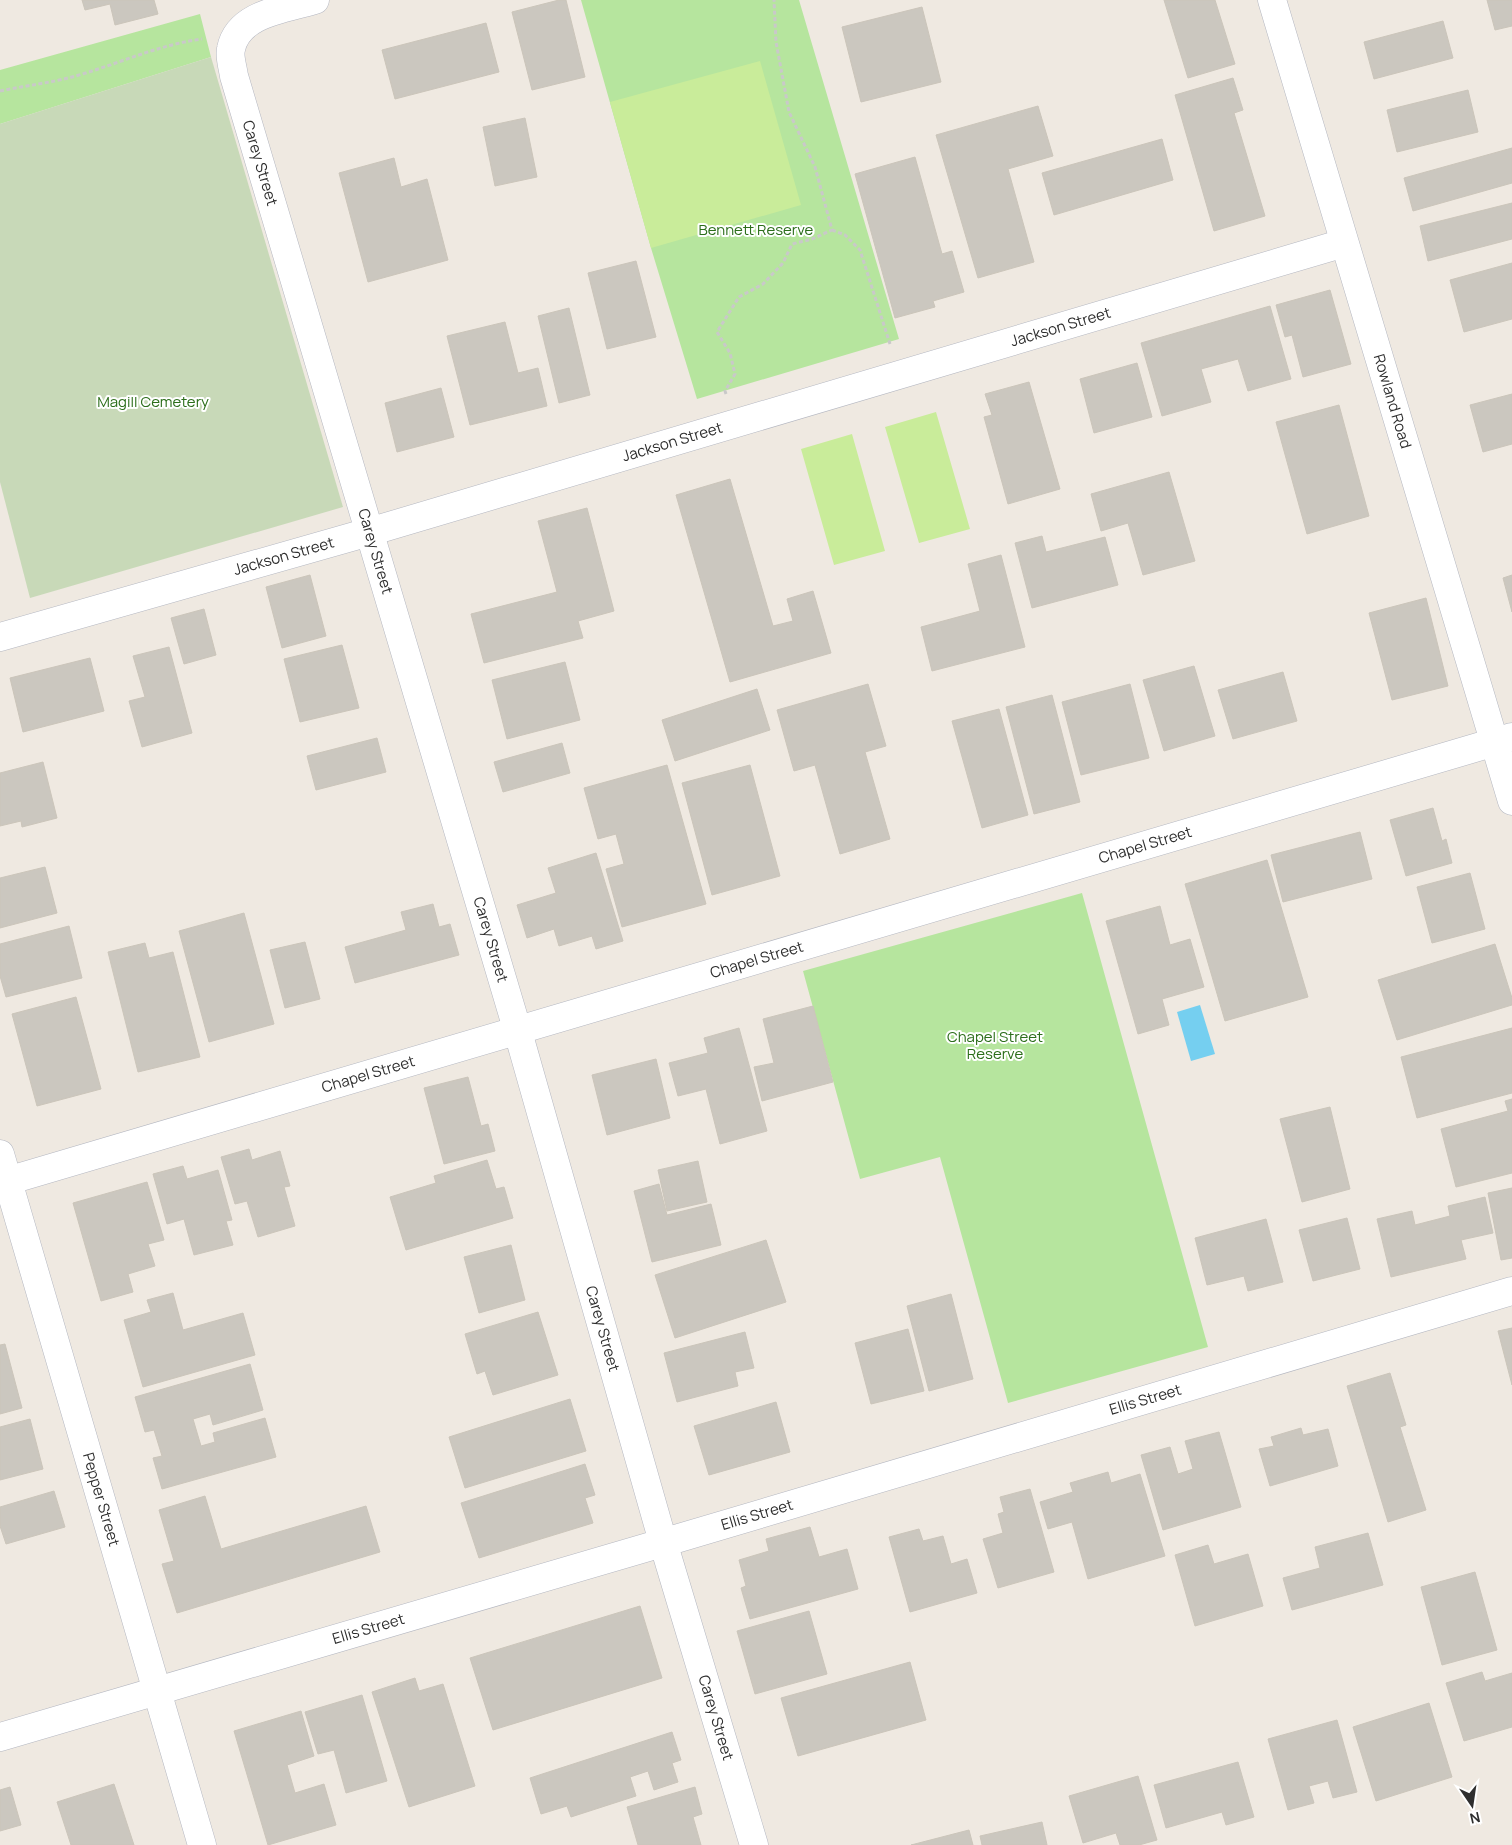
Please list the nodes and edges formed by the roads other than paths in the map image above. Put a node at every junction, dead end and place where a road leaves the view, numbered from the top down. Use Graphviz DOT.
graph roads {
  1 [pos="315,0"];
  2 [pos="1272,0"];
  3 [pos="1344,243"];
  4 [pos="369,532"];
  5 [pos="0,637"];
  6 [pos="1503,739"];
  7 [pos="1512,801"];
  8 [pos="518,1032"];
  9 [pos="0,1154"];
  10 [pos="4,1182"];
  11 [pos="1512,1291"];
  12 [pos="663,1542"];
  13 [pos="156,1690"];
  14 [pos="0,1737"];
  15 [pos="202,1845"];
  16 [pos="754,1845"];
  1 -- 4 [label="street, Carey Street"];
  2 -- 3 [label="street, Rowland Road"];
  3 -- 4 [label="street, Jackson Street"];
  3 -- 6 [label="street, Rowland Road"];
  4 -- 5 [label="street, Jackson Street"];
  4 -- 8 [label="street, Carey Street"];
  6 -- 7 [label="street, Rowland Road"];
  6 -- 8 [label="street, Chapel Street"];
  8 -- 10 [label="street, Chapel Street"];
  8 -- 12 [label="street, Carey Street"];
  9 -- 10 [label="street, Pepper Street"];
  10 -- 13 [label="street, Pepper Street"];
  11 -- 12 [label="street, Ellis Street"];
  12 -- 13 [label="street, Ellis Street"];
  12 -- 16 [label="street, Carey Street"];
  13 -- 14 [label="street, Ellis Street"];
  13 -- 15 [label="street, Pepper Street"];
}
